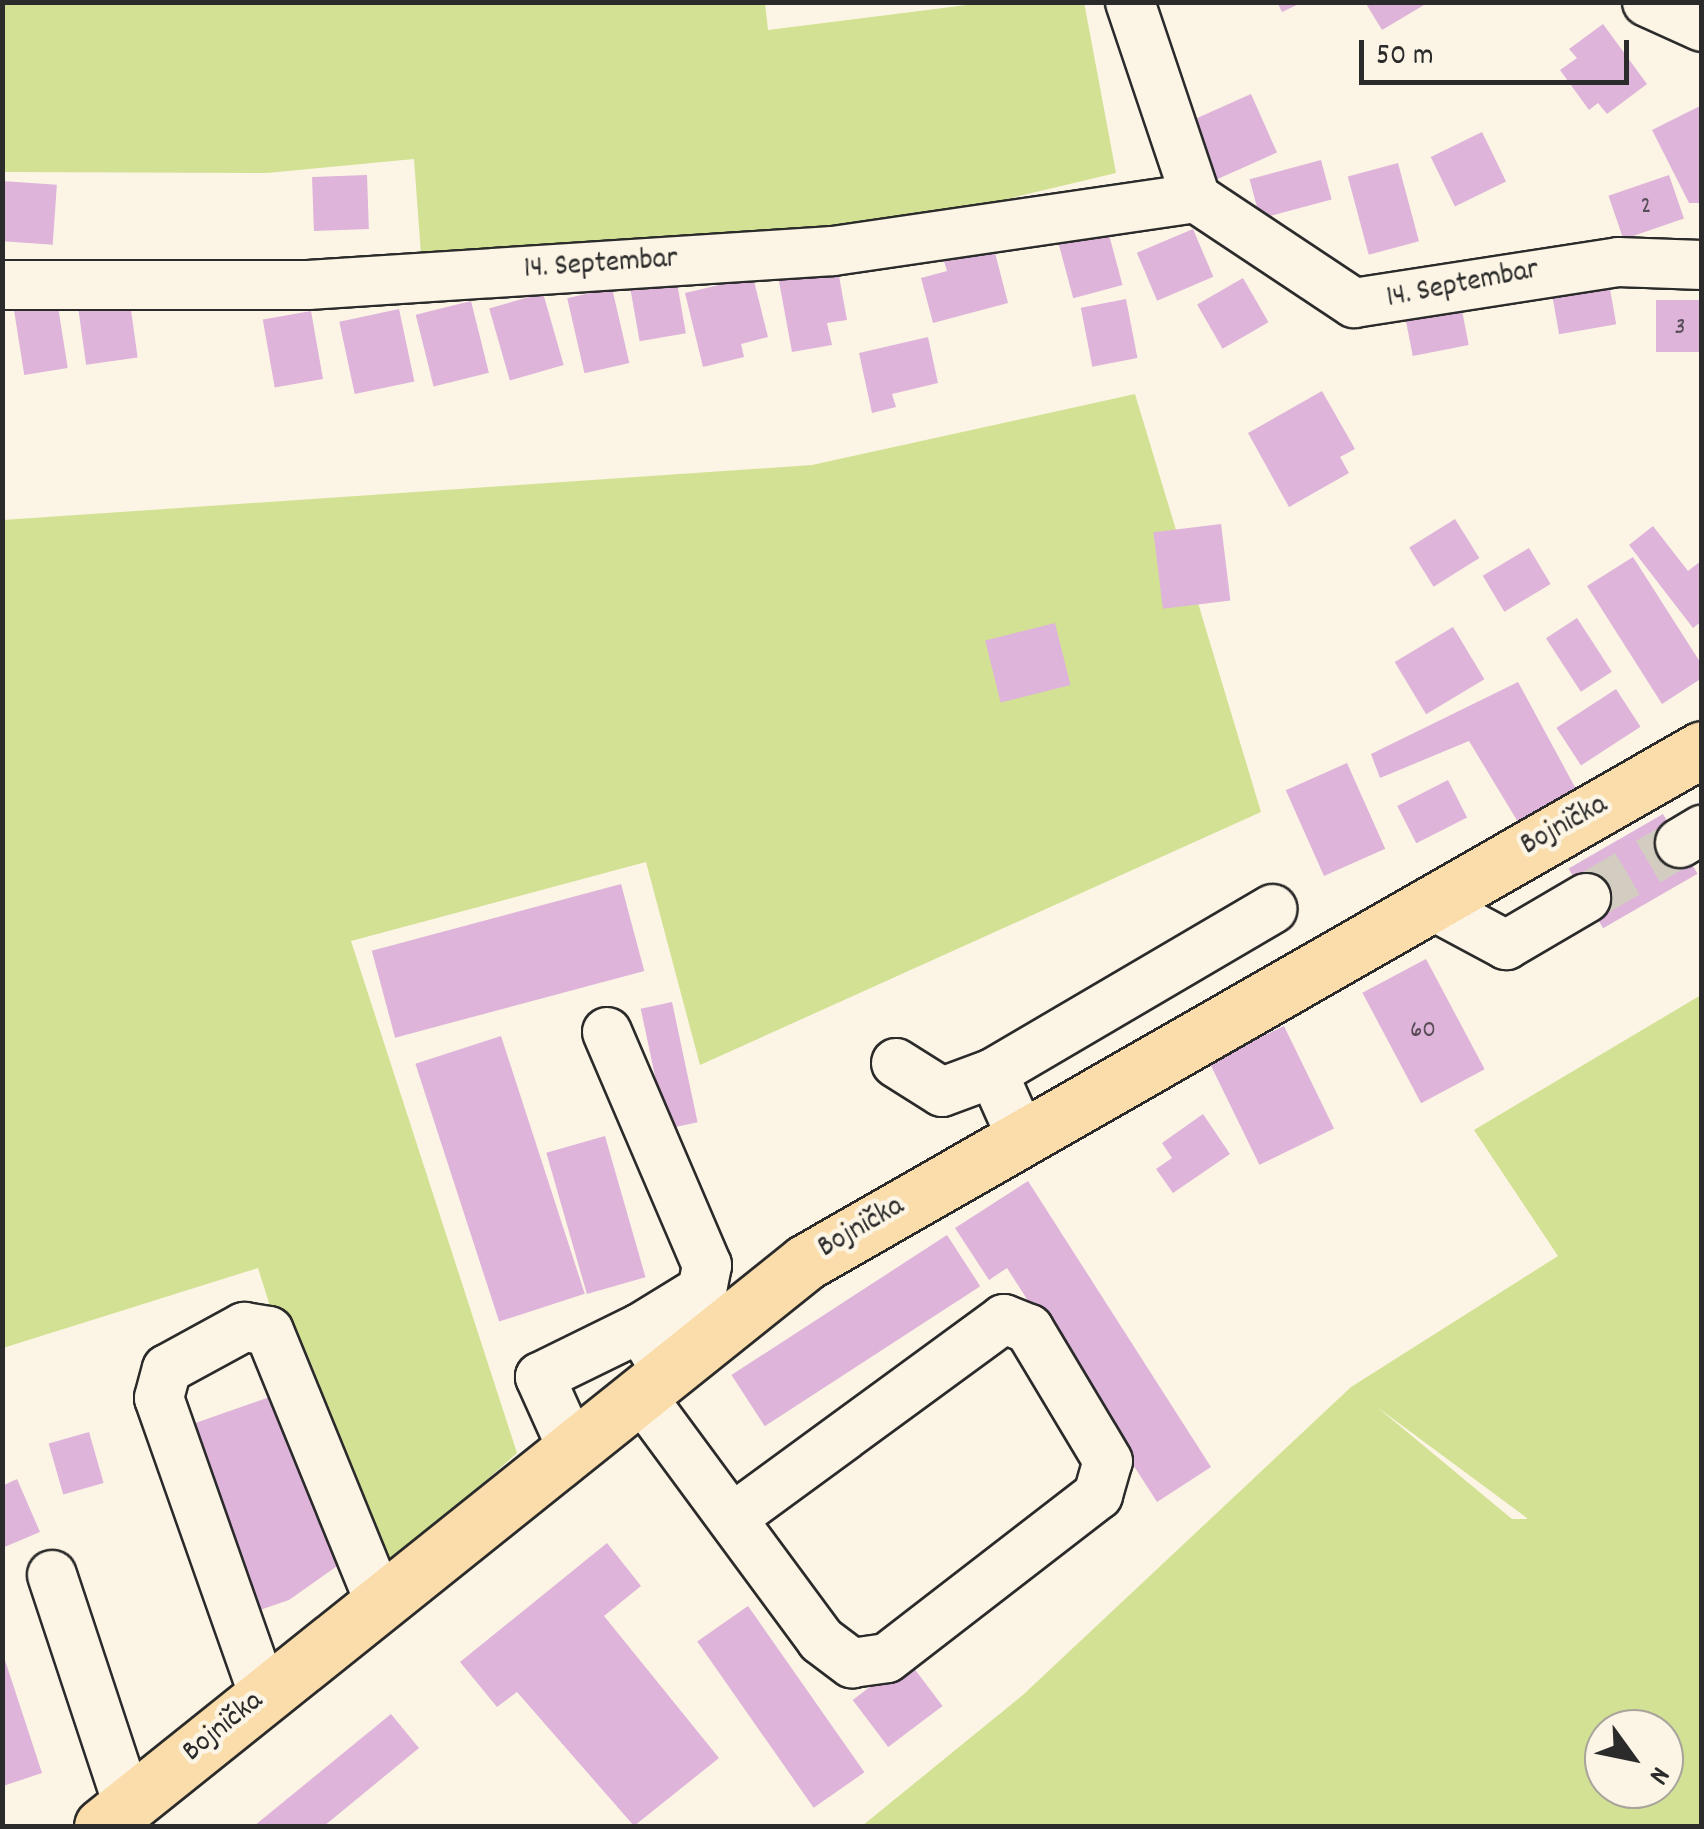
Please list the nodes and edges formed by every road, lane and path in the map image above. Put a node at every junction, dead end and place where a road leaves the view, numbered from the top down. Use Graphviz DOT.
graph roads {
  1 [pos="1130,2"];
  2 [pos="1647,2"];
  3 [pos="1702,27"];
  4 [pos="1196,198"];
  5 [pos="1702,265"];
  6 [pos="2,284"];
  7 [pos="1702,749"];
  8 [pos="1586,898"];
  9 [pos="1428,902"];
  10 [pos="1273,909"];
  11 [pos="606,1032"];
  12 [pos="896,1063"];
  13 [pos="993,1073"];
  14 [pos="1021,1136"];
  15 [pos="649,1364"];
  16 [pos="572,1448"];
  17 [pos="732,1518"];
  18 [pos="52,1575"];
  19 [pos="380,1603"];
  20 [pos="264,1696"];
  21 [pos="115,1816"];
  1 -- 4 [label="street"];
  2 -- 3 [label="street"];
  4 -- 5 [label="street, 14. Septembar"];
  4 -- 6 [label="street, 14. Septembar"];
  7 -- 9 [label="main road, Bojnička"];
  8 -- 9 [label="street"];
  9 -- 14 [label="main road, Bojnička"];
  10 -- 13 [label="street"];
  11 -- 15 [label="street"];
  12 -- 13 [label="street"];
  13 -- 14 [label="street"];
  14 -- 15 [label="main road, Bojnička"];
  15 -- 16 [label="main road, Bojnička"];
  15 -- 16 [label="street"];
  15 -- 17 [label="street"];
  16 -- 19 [label="main road, Bojnička"];
  17 -- 17 [label="street"];
  18 -- 21 [label="street"];
  19 -- 20 [label="main road, Bojnička"];
  19 -- 20 [label="street"];
  20 -- 21 [label="main road, Bojnička"];
}
